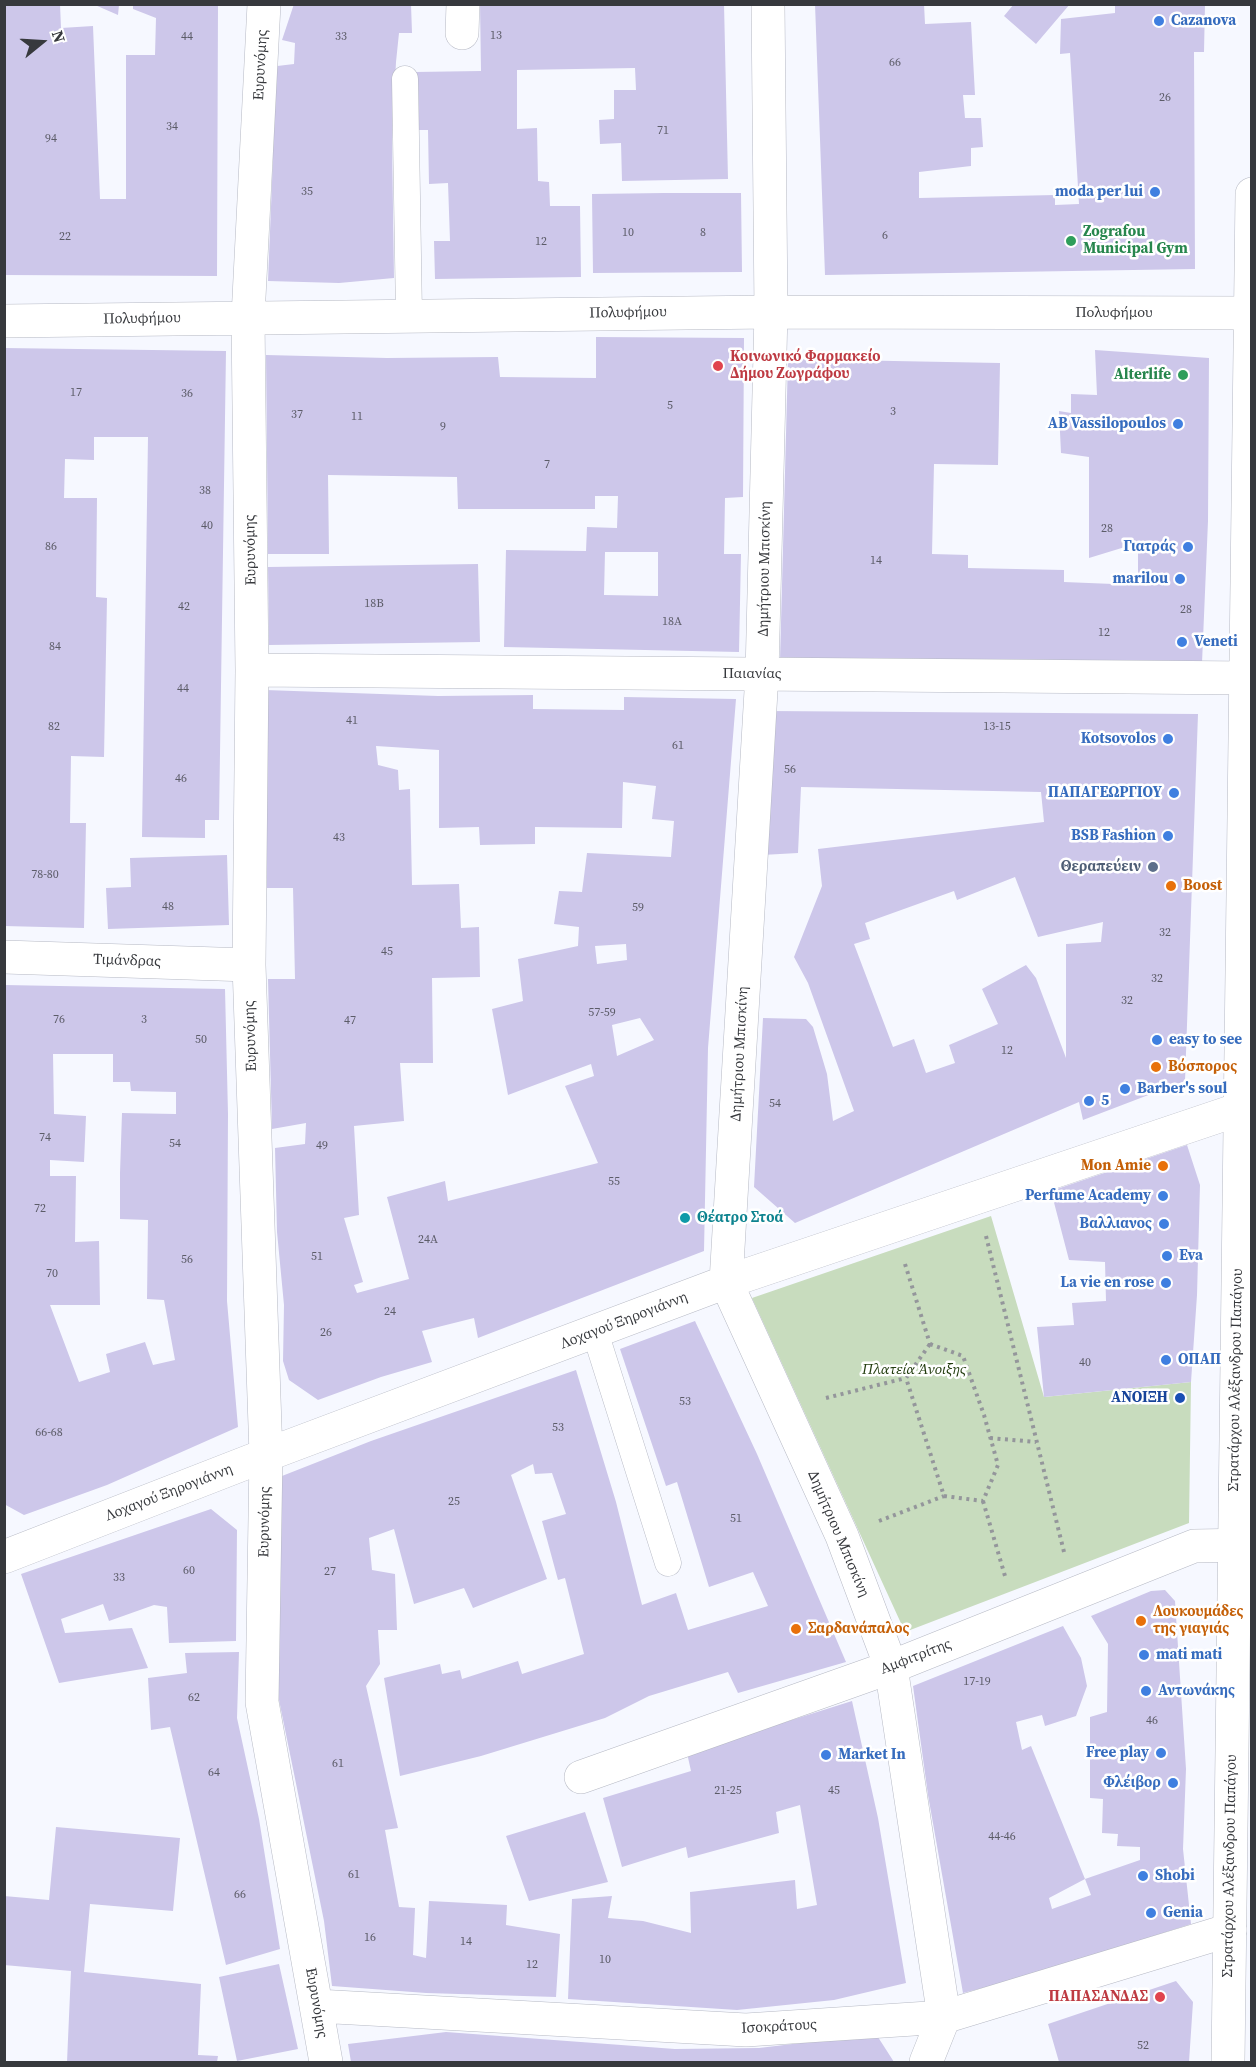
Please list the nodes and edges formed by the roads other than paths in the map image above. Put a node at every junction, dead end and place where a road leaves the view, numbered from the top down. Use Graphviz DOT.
graph roads {
  1 [pos="264,4"];
  2 [pos="768,4"];
  3 [pos="405,79"];
  4 [pos="1251,194"];
  5 [pos="771,312"];
  6 [pos="1251,314"];
  7 [pos="409,315"];
  8 [pos="248,317"];
  9 [pos="4,321"];
  10 [pos="252,670"];
  11 [pos="762,674"];
  12 [pos="1248,678"];
  13 [pos="4,957"];
  14 [pos="249,965"];
  15 [pos="1246,1109"];
  16 [pos="726,1282"];
  17 [pos="595,1332"];
  18 [pos="266,1455"];
  19 [pos="1242,1545"];
  20 [pos="4,1557"];
  21 [pos="668,1563"];
  22 [pos="891,1667"];
  23 [pos="581,1778"];
  24 [pos="1230,1930"];
  25 [pos="317,2006"];
  26 [pos="944,2017"];
  27 [pos="326,2062"];
  28 [pos="926,2062"];
  29 [pos="1228,2062"];
  1 -- 8 [label="street, Ευρυνόμης"];
  2 -- 5 [label="street, Δημήτριου Μπισκίνη"];
  3 -- 7 [label="lane"];
  4 -- 6 [label="street, Στρατάρχου Αλέξανδρου Παπάγου"];
  5 -- 6 [label="street, Πολυφήμου"];
  5 -- 7 [label="street, Πολυφήμου"];
  5 -- 11 [label="street, Δημήτριου Μπισκίνη"];
  6 -- 12 [label="street, Στρατάρχου Αλέξανδρου Παπάγου"];
  7 -- 8 [label="street, Πολυφήμου"];
  8 -- 9 [label="street, Πολυφήμου"];
  8 -- 10 [label="street, Ευρυνόμης"];
  10 -- 11 [label="street, Παιανίας"];
  10 -- 14 [label="street, Ευρυνόμης"];
  11 -- 12 [label="street, Παιανίας"];
  11 -- 16 [label="street, Δημήτριου Μπισκίνη"];
  12 -- 15 [label="street, Στρατάρχου Αλέξανδρου Παπάγου"];
  13 -- 14 [label="street, Τιμάνδρας"];
  14 -- 18 [label="street, Ευρυνόμης"];
  15 -- 16 [label="street, Λοχαγού Ξηρογιάννη"];
  15 -- 19 [label="street, Στρατάρχου Αλέξανδρου Παπάγου"];
  16 -- 17 [label="street, Λοχαγού Ξηρογιάννη"];
  16 -- 22 [label="street, Δημήτριου Μπισκίνη"];
  17 -- 18 [label="street, Λοχαγού Ξηρογιάννη"];
  17 -- 21 [label="lane"];
  18 -- 20 [label="street, Λοχαγού Ξηρογιάννη"];
  18 -- 25 [label="street, Ευρυνόμης"];
  19 -- 22 [label="street, Αμφιτρίτης"];
  19 -- 24 [label="street, Στρατάρχου Αλέξανδρου Παπάγου"];
  22 -- 23 [label="street, Αμφιτρίτης"];
  22 -- 26 [label="street, Δημήτριου Μπισκίνη"];
  24 -- 26 [label="street, Ισοκράτους"];
  24 -- 29 [label="street, Στρατάρχου Αλέξανδρου Παπάγου"];
  25 -- 26 [label="street, Ισοκράτους"];
  25 -- 27 [label="street, Ευρυνόμης"];
  26 -- 28 [label="street"];
}
